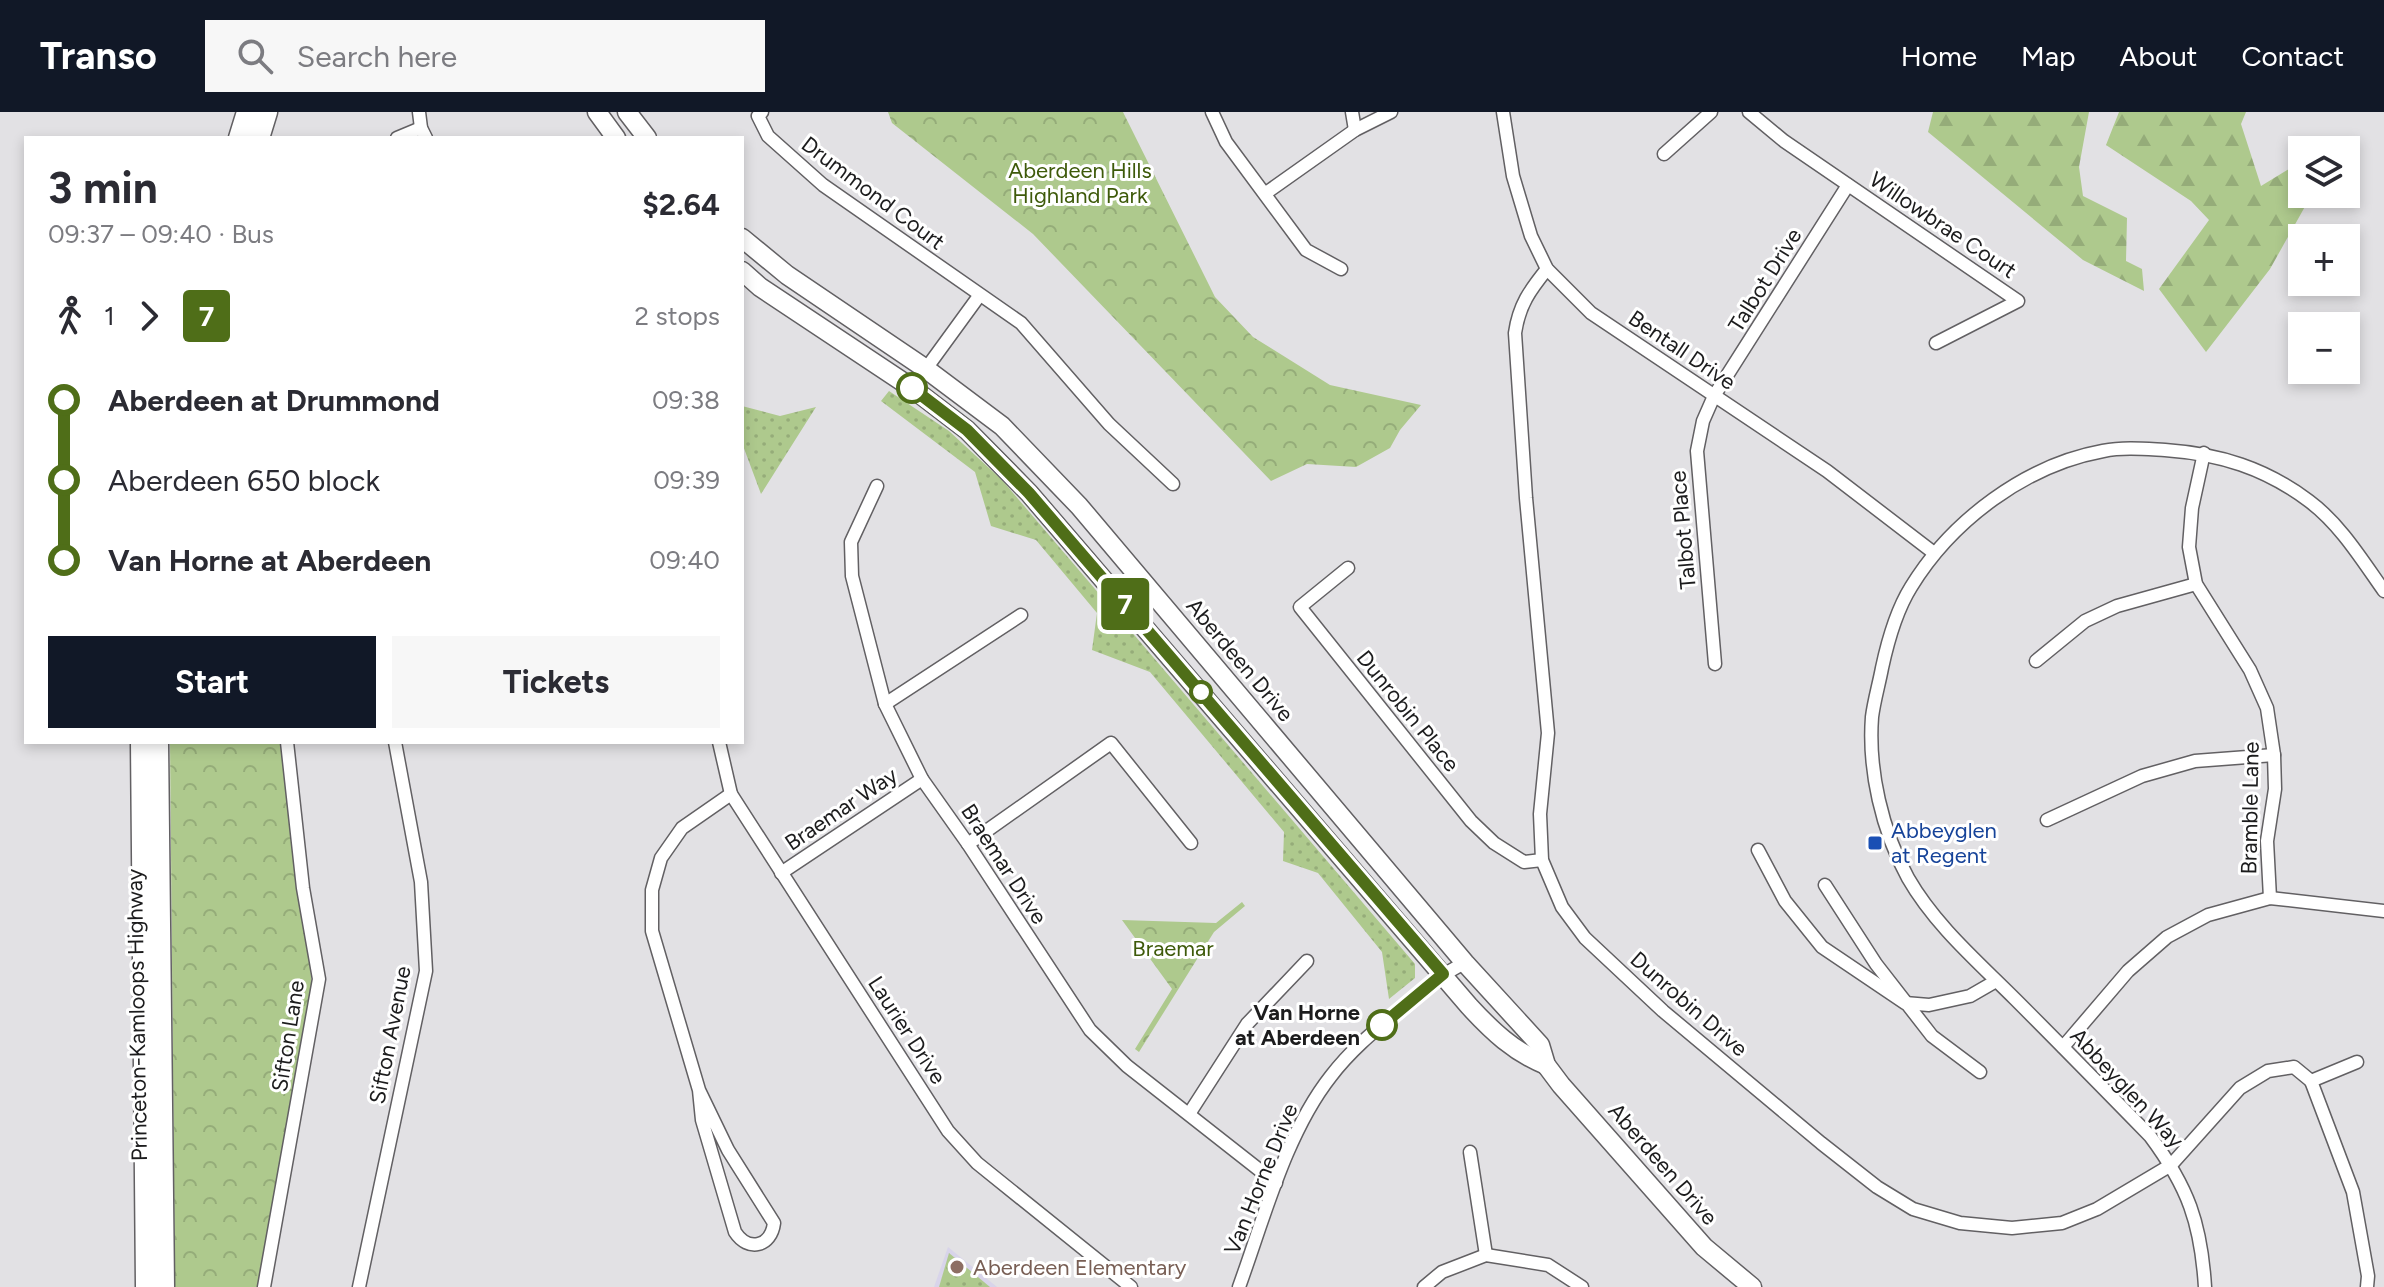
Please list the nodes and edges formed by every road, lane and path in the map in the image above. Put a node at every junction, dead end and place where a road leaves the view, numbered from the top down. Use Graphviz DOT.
graph roads {
  1 [pos="247,112"];
  2 [pos="267,112"];
  3 [pos="419,112"];
  4 [pos="597,112"];
  5 [pos="627,112"];
  6 [pos="762,112"];
  7 [pos="1212,112"];
  8 [pos="1352,112"];
  9 [pos="1391,112"];
  10 [pos="1503,112"];
  11 [pos="1711,112"];
  12 [pos="1749,112"];
  13 [pos="1355,130"];
  14 [pos="423,133"];
  15 [pos="240,136"];
  16 [pos="260,136"];
  17 [pos="615,136"];
  18 [pos="645,136"];
  19 [pos="1664,154"];
  20 [pos="1848,185"];
  21 [pos="1266,193"];
  22 [pos="744,240"];
  23 [pos="1341,269"];
  24 [pos="1547,269"];
  25 [pos="744,273"];
  26 [pos="979,296"];
  27 [pos="1936,343"];
  28 [pos="926,369"];
  29 [pos="912,388"];
  30 [pos="1714,396"];
  31 [pos="2204,453"];
  32 [pos="1173,484"];
  33 [pos="877,486"];
  34 [pos="1934,553"];
  35 [pos="1348,568"];
  36 [pos="2196,584"];
  37 [pos="2384,591"];
  38 [pos="1021,615"];
  39 [pos="2036,661"];
  40 [pos="1715,664"];
  41 [pos="885,704"];
  42 [pos="141,744"];
  43 [pos="158,744"];
  44 [pos="287,744"];
  45 [pos="395,744"];
  46 [pos="719,744"];
  47 [pos="2274,755"];
  48 [pos="922,779"];
  49 [pos="731,794"];
  50 [pos="2047,820"];
  51 [pos="1191,843"];
  52 [pos="968,844"];
  53 [pos="1758,850"];
  54 [pos="1542,860"];
  55 [pos="781,873"];
  56 [pos="1825,885"];
  57 [pos="2270,898"];
  58 [pos="2384,911"];
  59 [pos="1307,961"];
  60 [pos="1465,963"];
  61 [pos="1443,974"];
  62 [pos="1996,981"];
  63 [pos="1905,1003"];
  64 [pos="2063,1047"];
  65 [pos="2357,1062"];
  66 [pos="1546,1065"];
  67 [pos="1980,1072"];
  68 [pos="2311,1081"];
  69 [pos="699,1090"];
  70 [pos="1189,1114"];
  71 [pos="1470,1152"];
  72 [pos="2171,1165"];
  73 [pos="1276,1183"];
  74 [pos="1486,1255"];
  75 [pos="2384,1276"];
  76 [pos="2368,1282"];
  77 [pos="146,1287"];
  78 [pos="164,1287"];
  79 [pos="264,1287"];
  80 [pos="359,1287"];
  81 [pos="1131,1287"];
  82 [pos="1239,1287"];
  83 [pos="1424,1287"];
  84 [pos="1582,1287"];
  85 [pos="1752,1287"];
  86 [pos="2205,1287"];
  1 -- 15 [label="main road"];
  2 -- 16 [label="main road"];
  3 -- 14 [label="street"];
  4 -- 17 [label="main road"];
  5 -- 18 [label="main road"];
  6 -- 26 [label="street, Drummond Court"];
  7 -- 21 [label="street"];
  8 -- 13 [label="street"];
  9 -- 13 [label="street"];
  10 -- 24 [label="street, Bentall Drive"];
  11 -- 19 [label="street"];
  12 -- 20 [label="street"];
  13 -- 21 [label="street"];
  20 -- 27 [label="street, Willowbrae Court"];
  20 -- 30 [label="street, Talbot Drive"];
  21 -- 23 [label="street"];
  22 -- 28 [label="main road, Aberdeen Drive"];
  24 -- 30 [label="street, Bentall Drive"];
  24 -- 54 [label="street, Dunrobin Drive"];
  25 -- 29 [label="main road, Aberdeen Drive"];
  26 -- 28 [label="street"];
  26 -- 32 [label="street, Drummond Court"];
  28 -- 29 [label="street"];
  28 -- 60 [label="main road, Aberdeen Drive"];
  29 -- 61 [label="main road, Aberdeen Drive"];
  30 -- 34 [label="street, Bentall Drive"];
  30 -- 40 [label="street, Talbot Place"];
  31 -- 34 [label="street, Abbeyglen Way"];
  31 -- 36 [label="street, Bramble Lane"];
  31 -- 37 [label="street, Abbeyglen Way"];
  33 -- 41 [label="street, Braemar Drive"];
  34 -- 62 [label="street, Abbeyglen Way"];
  35 -- 54 [label="street, Dunrobin Place"];
  36 -- 39 [label="street"];
  36 -- 47 [label="street, Bramble Lane"];
  38 -- 41 [label="street"];
  41 -- 48 [label="street, Braemar Drive"];
  42 -- 77 [label="main road, Princeton-Kamloops Highway"];
  43 -- 78 [label="main road, Princeton-Kamloops Highway"];
  44 -- 79 [label="street, Sifton Lane"];
  45 -- 80 [label="street, Sifton Avenue"];
  46 -- 49 [label="street, Laurier Drive"];
  47 -- 50 [label="street"];
  47 -- 57 [label="street, Bramble Lane"];
  48 -- 52 [label="street, Braemar Drive"];
  48 -- 55 [label="street, Braemar Way"];
  49 -- 55 [label="street, Laurier Drive"];
  49 -- 69 [label="street"];
  51 -- 52 [label="street"];
  52 -- 70 [label="street, Braemar Drive"];
  53 -- 63 [label="street"];
  54 -- 72 [label="street, Dunrobin Drive"];
  55 -- 81 [label="street, Laurier Drive"];
  56 -- 63 [label="street"];
  57 -- 58 [label="street"];
  57 -- 64 [label="street"];
  59 -- 70 [label="street"];
  60 -- 61 [label="street, Van Horne Drive"];
  60 -- 66 [label="main road, Aberdeen Drive"];
  61 -- 66 [label="main road, Aberdeen Drive"];
  61 -- 73 [label="street, Van Horne Drive"];
  62 -- 63 [label="street"];
  62 -- 64 [label="street, Abbeyglen Way"];
  63 -- 67 [label="street"];
  64 -- 72 [label="street, Abbeyglen Way"];
  65 -- 68 [label="street"];
  66 -- 85 [label="main road, Aberdeen Drive"];
  68 -- 72 [label="street, Dunrobin Drive"];
  68 -- 76 [label="street"];
  69 -- 69 [label="street"];
  70 -- 73 [label="street, Braemar Drive"];
  71 -- 74 [label="street"];
  72 -- 86 [label="street, Abbeyglen Way"];
  73 -- 82 [label="street, Van Horne Drive"];
  74 -- 83 [label="street"];
  74 -- 84 [label="street"];
  75 -- 76 [label="street"];
}
